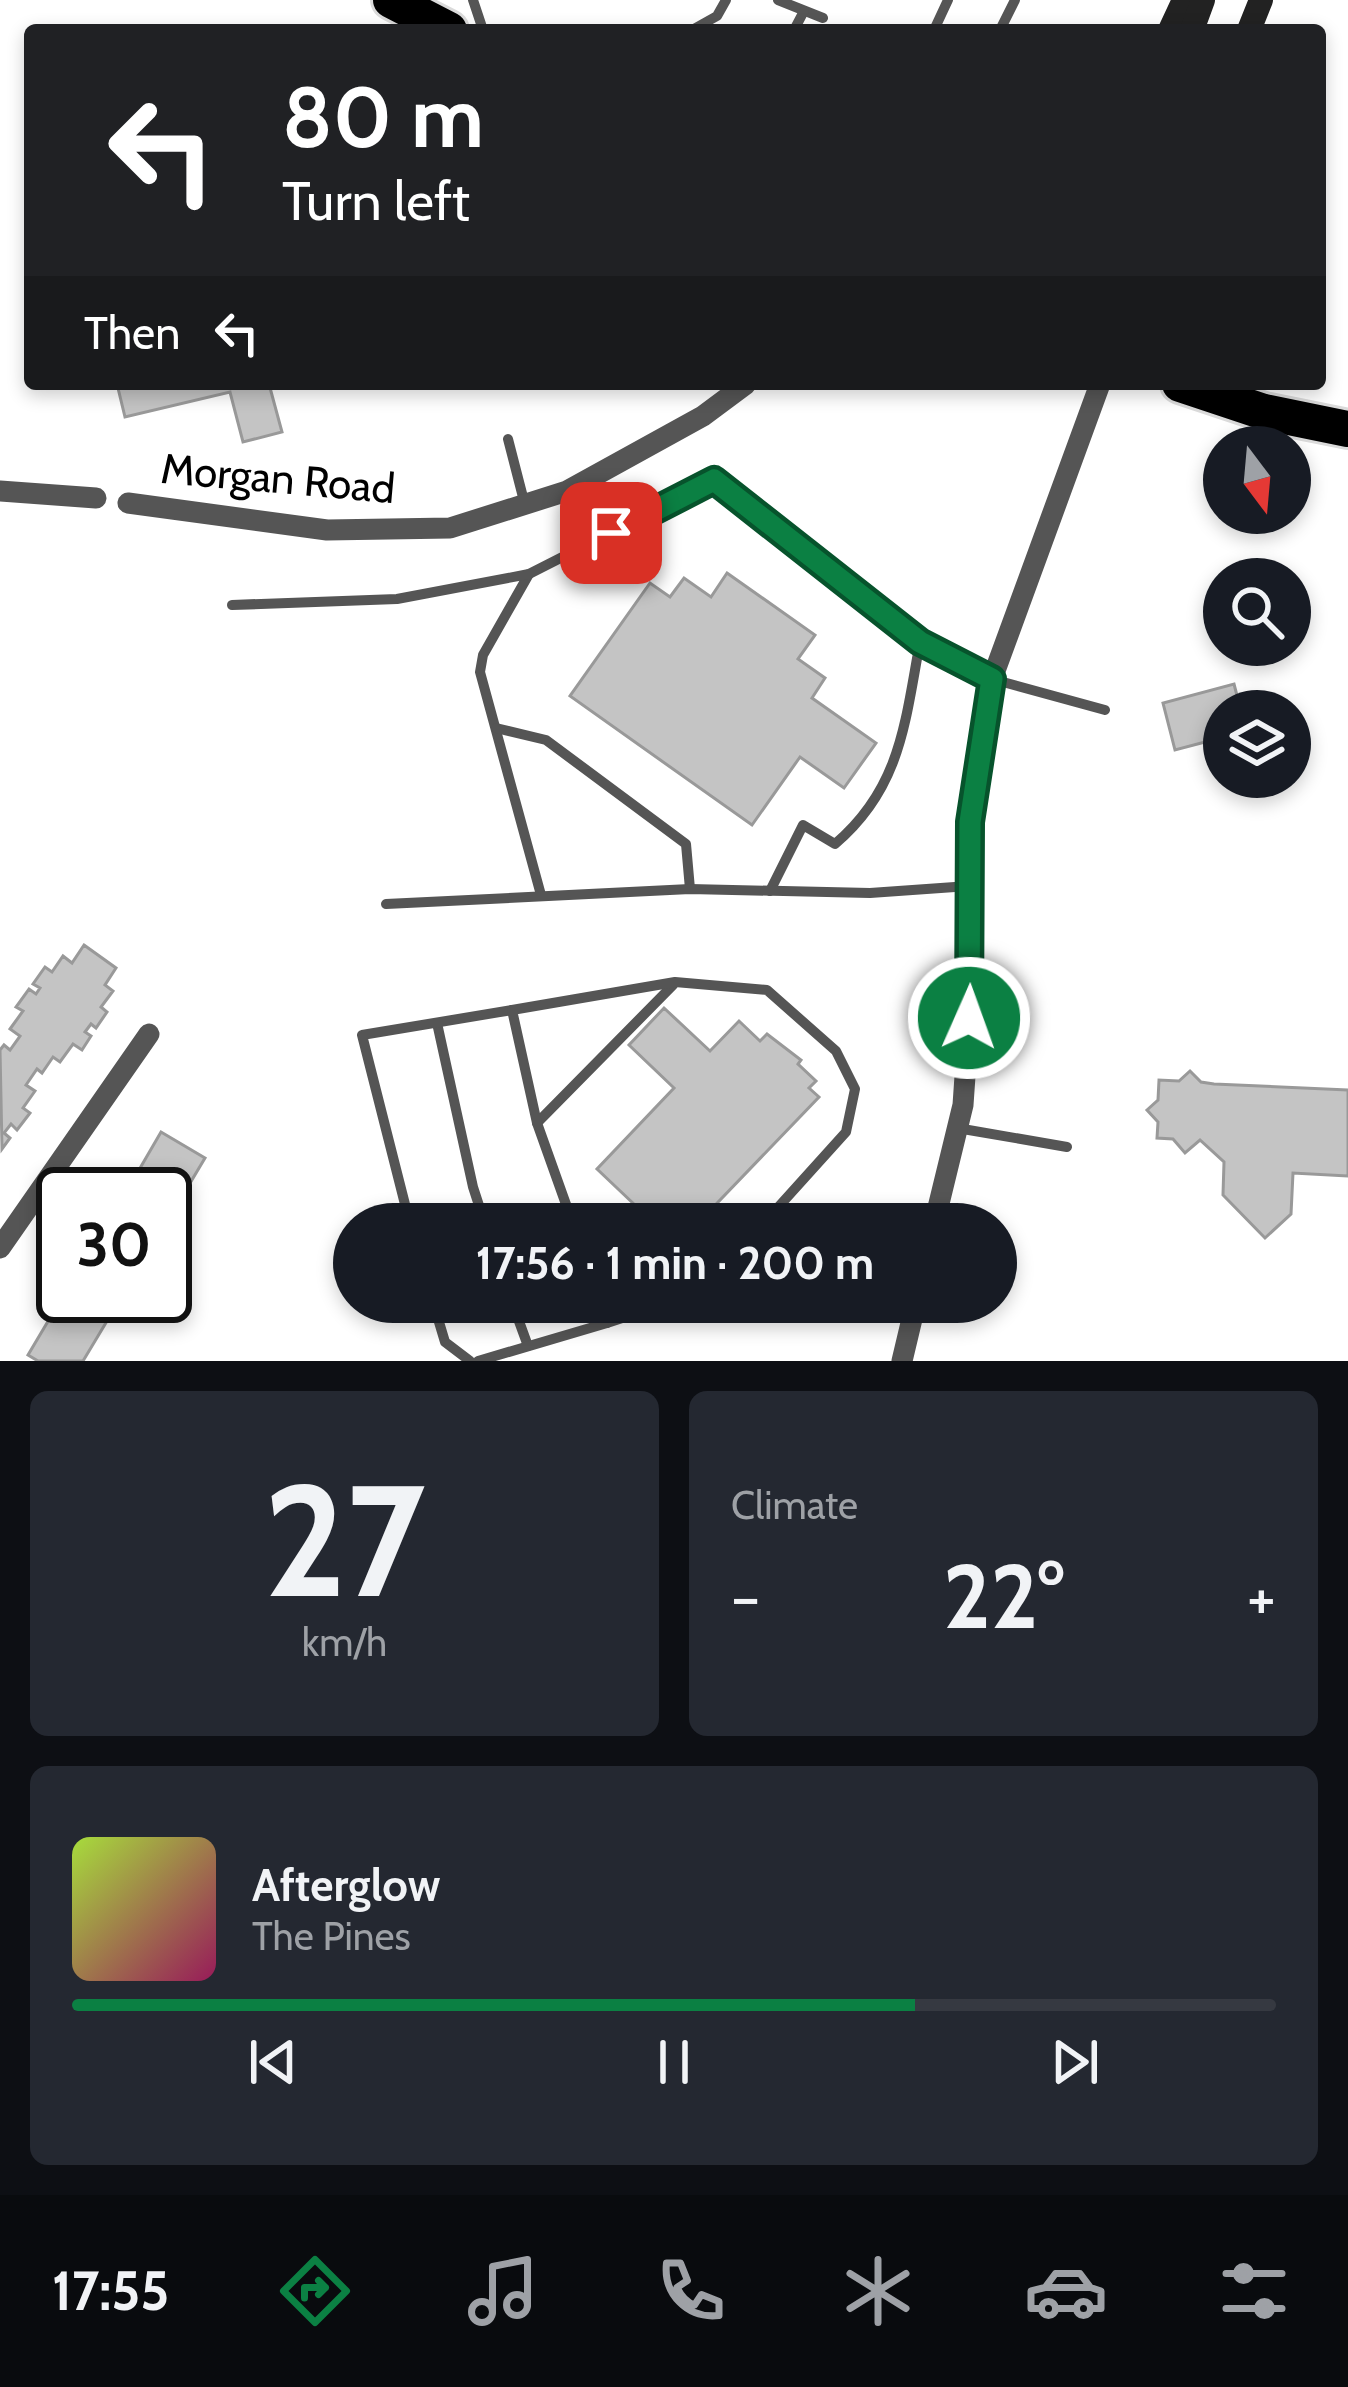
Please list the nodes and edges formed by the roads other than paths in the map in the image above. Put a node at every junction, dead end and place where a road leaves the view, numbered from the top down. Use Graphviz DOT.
graph roads {
  1 [pos="391,0"];
  2 [pos="725,0"];
  3 [pos="778,0"];
  4 [pos="804,10"];
  5 [pos="717,16"];
  6 [pos="824,18"];
  7 [pos="437,24"];
  8 [pos="703,24"];
  9 [pos="718,24"];
  10 [pos="797,24"];
  11 [pos="738,390"];
  12 [pos="1098,390"];
  13 [pos="1198,390"];
  14 [pos="1348,429"];
  15 [pos="508,440"];
  16 [pos="0,491"];
  17 [pos="96,498"];
  18 [pos="128,503"];
  19 [pos="525,505"];
  20 [pos="529,574"];
  21 [pos="232,605"];
  22 [pos="920,642"];
  23 [pos="992,679"];
  24 [pos="1106,710"];
  25 [pos="496,728"];
  26 [pos="969,886"];
  27 [pos="690,889"];
  28 [pos="770,891"];
  29 [pos="541,895"];
  30 [pos="386,904"];
  31 [pos="675,982"];
  32 [pos="512,1010"];
  33 [pos="437,1023"];
  34 [pos="149,1034"];
  35 [pos="538,1123"];
  36 [pos="957,1128"];
  37 [pos="1067,1147"];
  38 [pos="405,1203"];
  39 [pos="478,1203"];
  40 [pos="565,1203"];
  41 [pos="783,1203"];
  42 [pos="939,1203"];
  43 [pos="0,1247"];
  44 [pos="439,1323"];
  45 [pos="520,1323"];
  46 [pos="607,1323"];
  47 [pos="911,1323"];
  48 [pos="528,1346"];
  49 [pos="474,1361"];
  50 [pos="902,1361"];
  1 -- 7 [label="highway"];
  2 -- 5 [label="lane"];
  3 -- 4 [label="lane"];
  4 -- 6 [label="lane"];
  4 -- 10 [label="lane"];
  5 -- 8 [label="lane"];
  5 -- 9 [label="lane"];
  11 -- 19 [label="street, Morgan Road"];
  12 -- 23 [label="street"];
  13 -- 14 [label="highway"];
  15 -- 19 [label="lane"];
  16 -- 17 [label="street"];
  18 -- 19 [label="street, Morgan Road"];
  20 -- 21 [label="lane"];
  20 -- 22 [label="lane"];
  20 -- 25 [label="lane"];
  22 -- 23 [label="lane"];
  22 -- 28 [label="lane"];
  23 -- 24 [label="lane"];
  23 -- 26 [label="street"];
  25 -- 27 [label="lane"];
  25 -- 29 [label="lane"];
  26 -- 28 [label="lane"];
  26 -- 36 [label="street"];
  27 -- 28 [label="lane"];
  27 -- 29 [label="lane"];
  29 -- 30 [label="lane"];
  31 -- 32 [label="lane"];
  31 -- 35 [label="lane"];
  31 -- 41 [label="lane"];
  32 -- 33 [label="lane"];
  32 -- 35 [label="lane"];
  33 -- 38 [label="lane"];
  33 -- 39 [label="lane"];
  34 -- 43 [label="street"];
  35 -- 40 [label="lane"];
  36 -- 37 [label="lane"];
  36 -- 42 [label="street"];
  44 -- 49 [label="lane"];
  45 -- 48 [label="lane"];
  46 -- 48 [label="lane"];
  47 -- 50 [label="street"];
  48 -- 49 [label="lane"];
}
